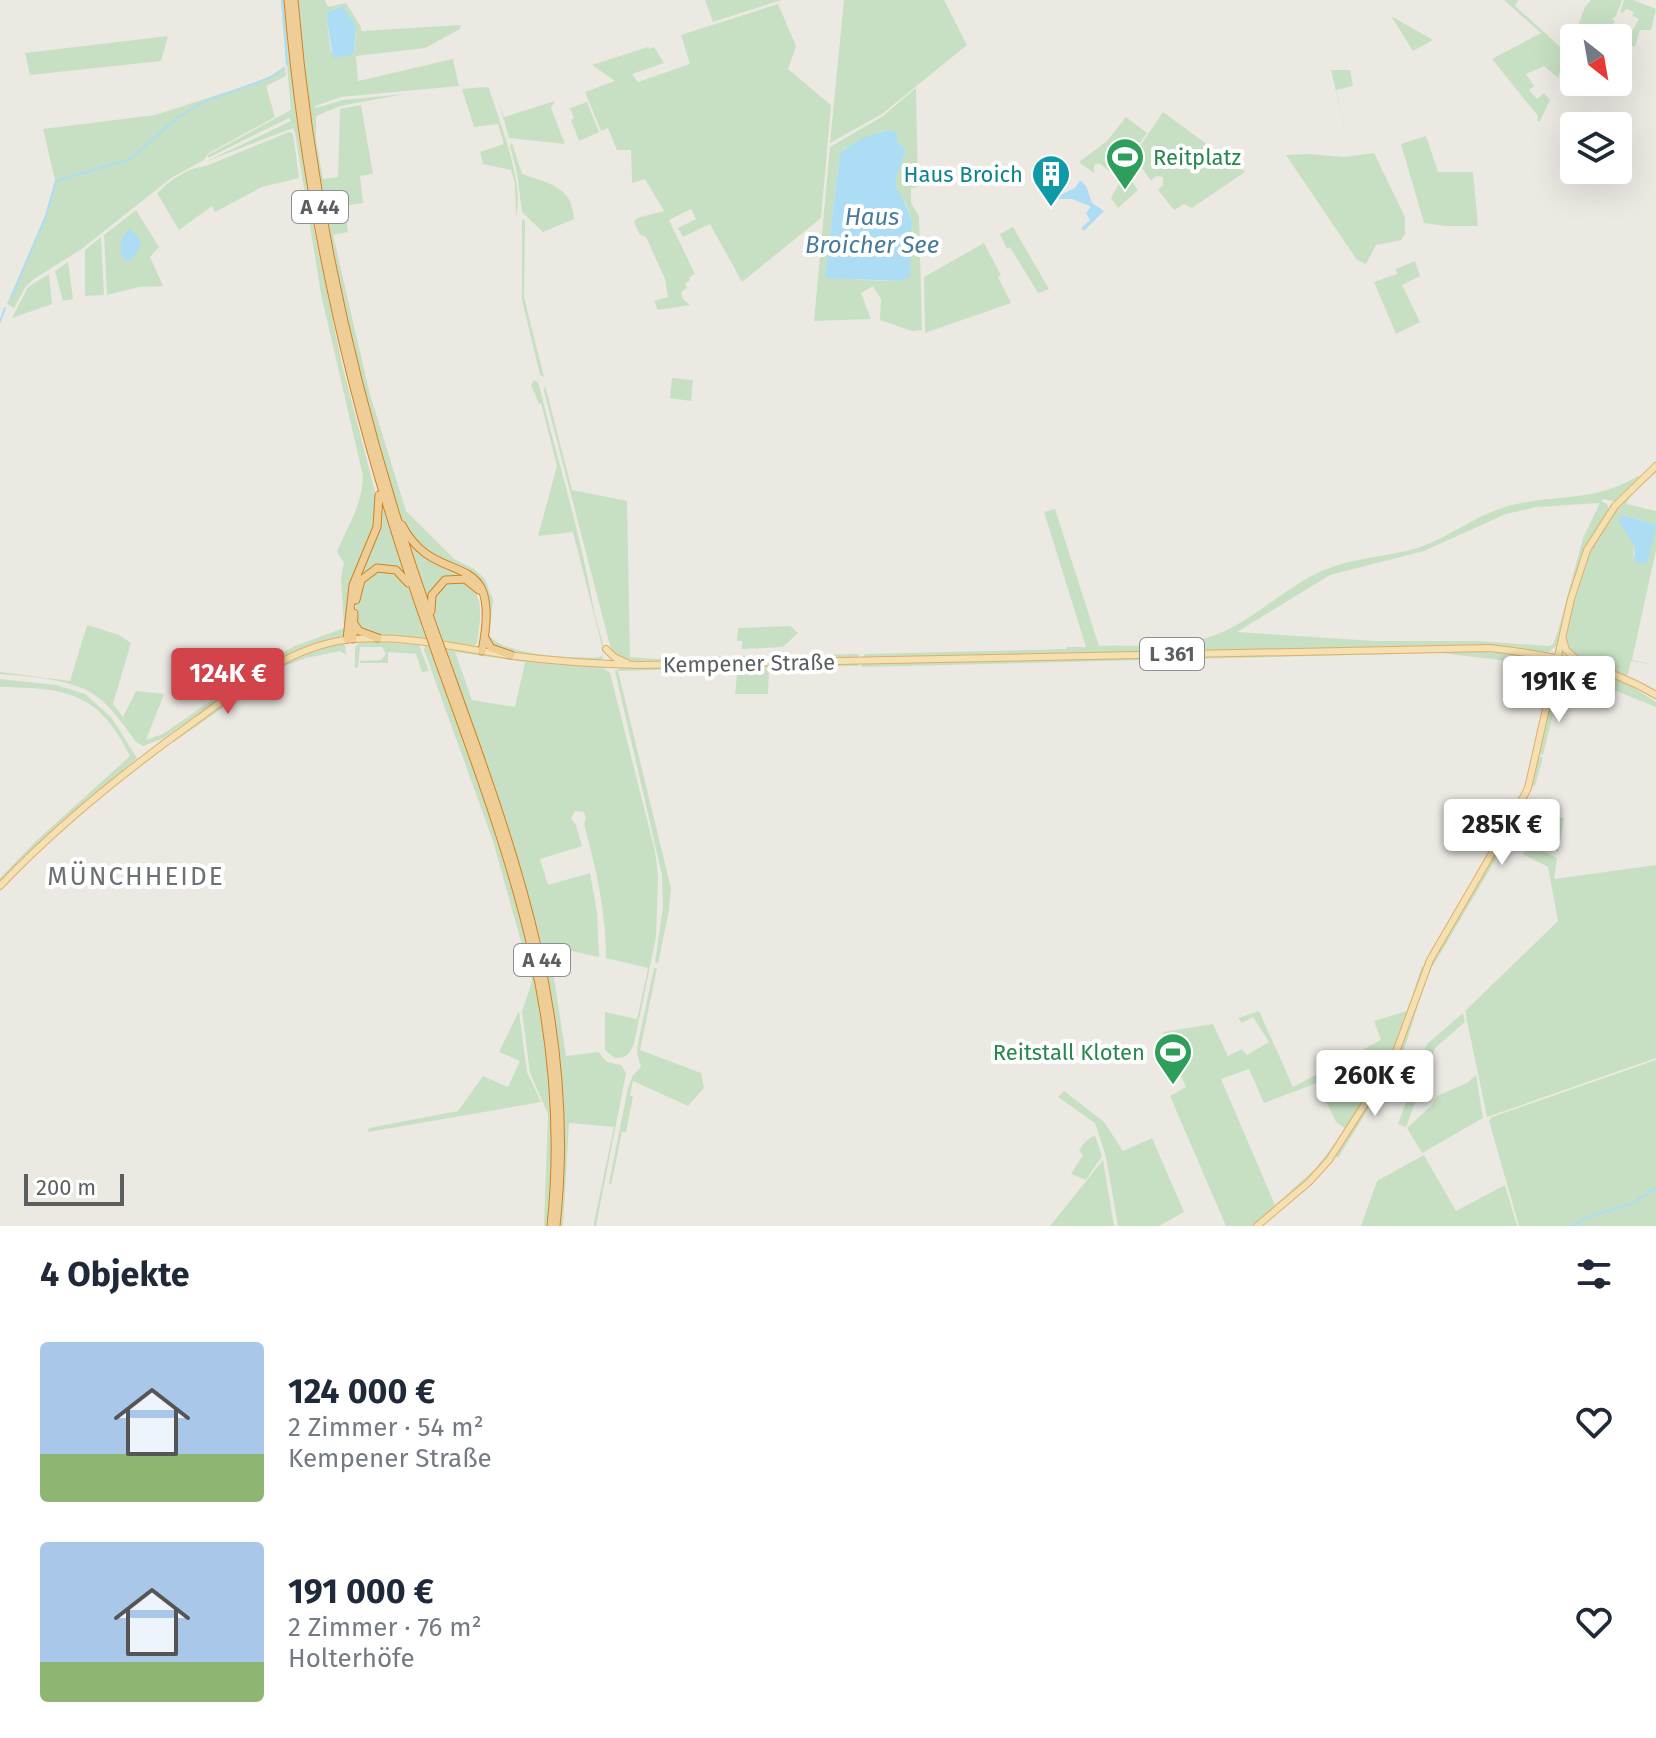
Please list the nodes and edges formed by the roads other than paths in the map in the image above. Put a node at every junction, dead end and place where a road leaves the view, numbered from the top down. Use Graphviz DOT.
graph roads {
  1 [pos="291,0"];
  2 [pos="1656,466"];
  3 [pos="375,470"];
  4 [pos="386,486"];
  5 [pos="424,618"];
  6 [pos="354,623"];
  7 [pos="1564,629"];
  8 [pos="432,631"];
  9 [pos="485,636"];
  10 [pos="378,638"];
  11 [pos="350,639"];
  12 [pos="606,649"];
  13 [pos="480,651"];
  14 [pos="1528,652"];
  15 [pos="511,655"];
  16 [pos="1558,657"];
  17 [pos="1582,663"];
  18 [pos="634,665"];
  19 [pos="1553,681"];
  20 [pos="1656,695"];
  21 [pos="0,886"];
  22 [pos="554,1226"];
  23 [pos="1257,1226"];
  1 -- 3 [label="highway, A 44"];
  1 -- 4 [label="highway, A 44"];
  2 -- 7 [label="main road"];
  3 -- 5 [label="highway, A 44"];
  3 -- 11 [label="highway"];
  4 -- 8 [label="highway, A 44"];
  4 -- 9 [label="highway"];
  5 -- 6 [label="highway"];
  5 -- 8 [label="highway, A 44"];
  6 -- 10 [label="highway"];
  6 -- 11 [label="highway"];
  7 -- 16 [label="main road"];
  7 -- 17 [label="main road"];
  8 -- 13 [label="highway"];
  8 -- 22 [label="highway, A 44, bridge"];
  9 -- 13 [label="highway"];
  9 -- 15 [label="highway"];
  10 -- 11 [label="main road, Kempener Straße"];
  10 -- 13 [label="main road, Kempener Straße"];
  11 -- 21 [label="main road, Kempener Straße"];
  12 -- 18 [label="main road"];
  13 -- 15 [label="main road, Kempener Straße"];
  14 -- 16 [label="main road, Kempener Straße / L 361"];
  14 -- 18 [label="main road, Kempener Straße / L 361"];
  14 -- 19 [label="main road"];
  15 -- 18 [label="main road, Kempener Straße / L 361"];
  16 -- 17 [label="main road, Kempener Straße"];
  16 -- 19 [label="main road"];
  17 -- 20 [label="main road, Kempener Straße"];
  19 -- 23 [label="main road"];
}
